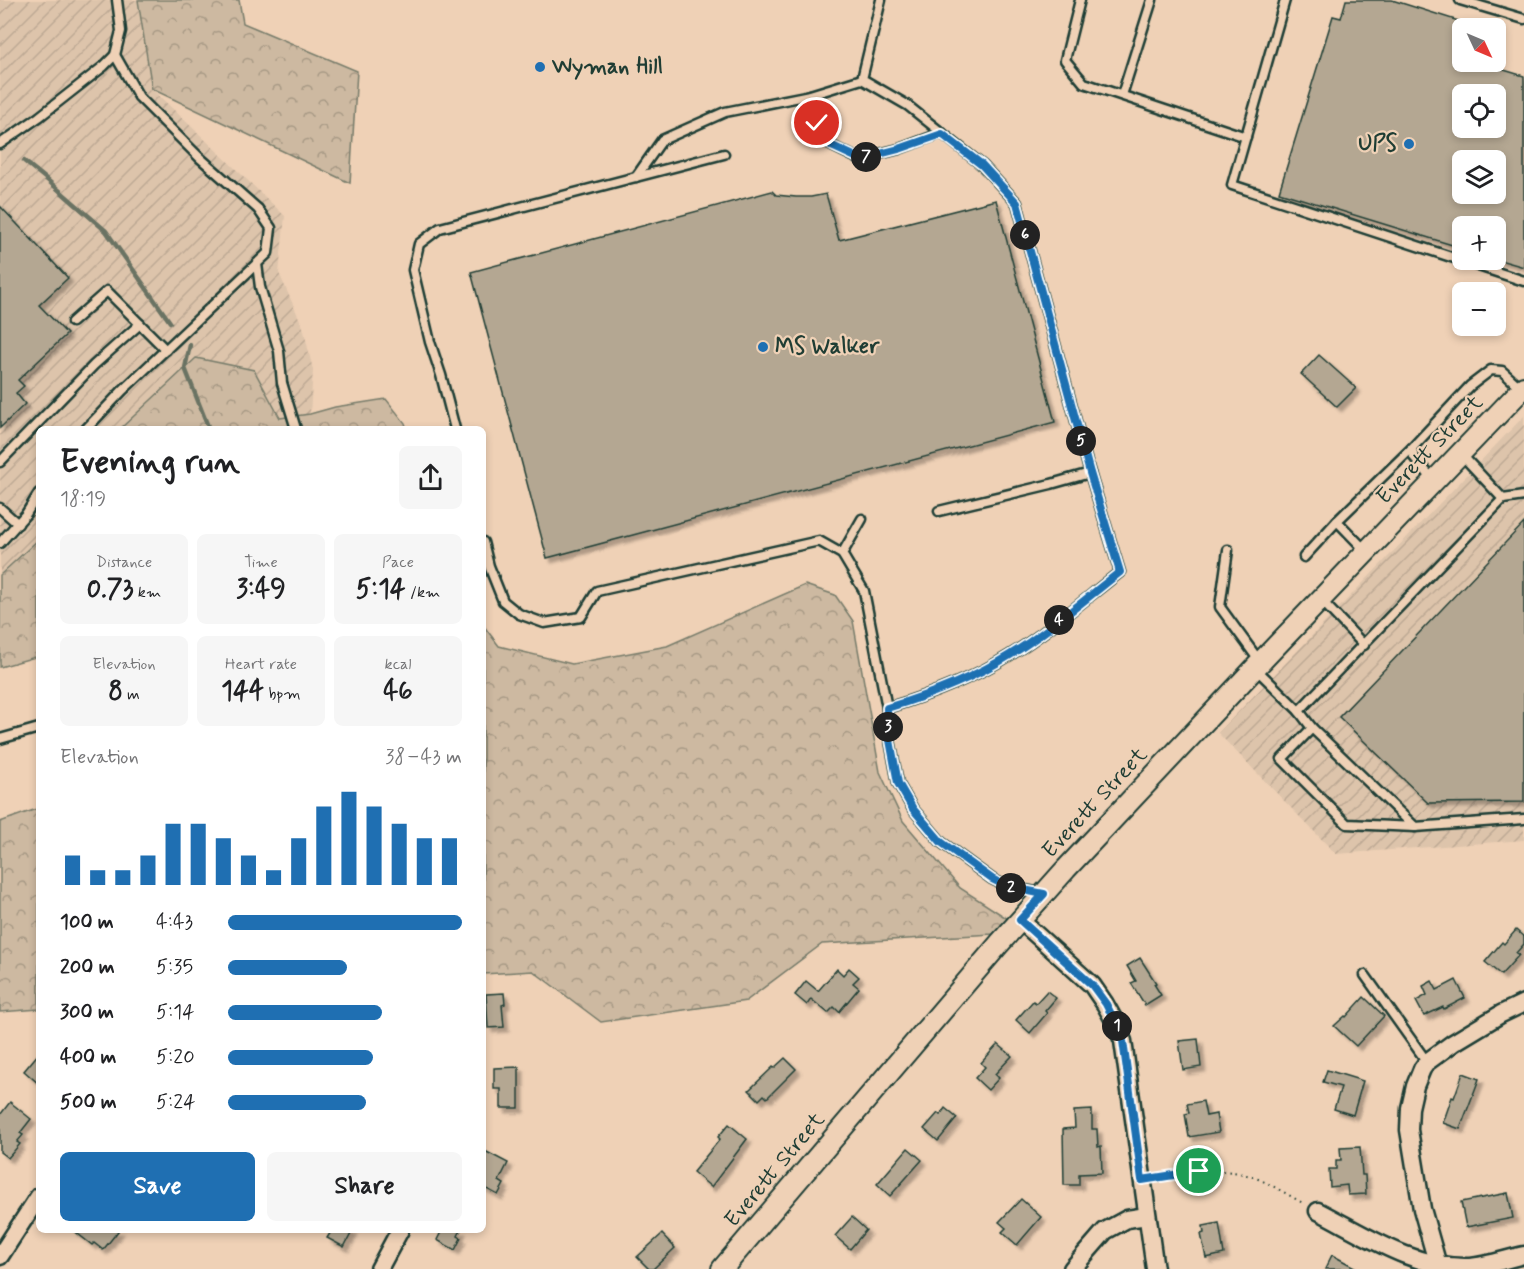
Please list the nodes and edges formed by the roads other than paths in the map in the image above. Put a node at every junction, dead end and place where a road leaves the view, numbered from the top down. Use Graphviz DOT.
graph roads {
  1 [pos="117,0"];
  2 [pos="881,0"];
  3 [pos="1080,0"];
  4 [pos="1152,0"];
  5 [pos="1460,0"];
  6 [pos="1282,1"];
  7 [pos="1524,19"];
  8 [pos="115,55"];
  9 [pos="862,79"];
  10 [pos="810,95"];
  11 [pos="1122,95"];
  12 [pos="942,134"];
  13 [pos="1246,137"];
  14 [pos="0,144"];
  15 [pos="724,154"];
  16 [pos="636,177"];
  17 [pos="257,264"];
  18 [pos="1524,280"];
  19 [pos="72,322"];
  20 [pos="140,324"];
  21 [pos="166,350"];
  22 [pos="1523,388"];
  23 [pos="89,426"];
  24 [pos="295,426"];
  25 [pos="453,426"];
  26 [pos="1412,448"];
  27 [pos="1460,453"];
  28 [pos="0,462"];
  29 [pos="1090,473"];
  30 [pos="1434,481"];
  31 [pos="1524,496"];
  32 [pos="36,498"];
  33 [pos="1503,499"];
  34 [pos="0,508"];
  35 [pos="939,511"];
  36 [pos="862,519"];
  37 [pos="1337,521"];
  38 [pos="18,524"];
  39 [pos="0,543"];
  40 [pos="1228,550"];
  41 [pos="1366,551"];
  42 [pos="486,554"];
  43 [pos="842,554"];
  44 [pos="1304,556"];
  45 [pos="1320,599"];
  46 [pos="1364,645"];
  47 [pos="1257,665"];
  48 [pos="887,708"];
  49 [pos="1299,711"];
  50 [pos="1312,728"];
  51 [pos="36,729"];
  52 [pos="0,739"];
  53 [pos="1524,819"];
  54 [pos="1415,827"];
  55 [pos="1044,894"];
  56 [pos="1020,920"];
  57 [pos="1365,975"];
  58 [pos="1524,1003"];
  59 [pos="1427,1062"];
  60 [pos="36,1201"];
  61 [pos="1318,1211"];
  62 [pos="1147,1216"];
  63 [pos="398,1233"];
  64 [pos="1524,1255"];
  65 [pos="0,1256"];
  66 [pos="1438,1266"];
  67 [pos="379,1269"];
  68 [pos="722,1269"];
  69 [pos="1072,1269"];
  70 [pos="1155,1269"];
  1 -- 8 [label="lane"];
  2 -- 9 [label="lane"];
  3 -- 11 [label="lane"];
  4 -- 11 [label="lane"];
  5 -- 7 [label="lane"];
  6 -- 13 [label="lane"];
  8 -- 14 [label="lane"];
  8 -- 17 [label="lane"];
  9 -- 10 [label="lane"];
  9 -- 12 [label="lane"];
  10 -- 12 [label="lane"];
  10 -- 16 [label="lane"];
  11 -- 13 [label="lane"];
  12 -- 29 [label="lane"];
  13 -- 18 [label="lane"];
  15 -- 16 [label="lane"];
  16 -- 25 [label="lane"];
  17 -- 21 [label="lane"];
  17 -- 24 [label="lane"];
  19 -- 20 [label="lane"];
  20 -- 21 [label="lane"];
  20 -- 28 [label="lane"];
  21 -- 23 [label="lane"];
  22 -- 26 [label="lane"];
  22 -- 27 [label="street, Everett Street"];
  26 -- 30 [label="lane"];
  26 -- 37 [label="lane"];
  27 -- 30 [label="street, Everett Street"];
  27 -- 33 [label="lane"];
  29 -- 35 [label="lane"];
  29 -- 48 [label="lane"];
  30 -- 41 [label="street, Everett Street"];
  31 -- 33 [label="lane"];
  32 -- 38 [label="lane"];
  33 -- 46 [label="lane"];
  34 -- 38 [label="lane"];
  36 -- 43 [label="lane"];
  37 -- 41 [label="lane"];
  37 -- 44 [label="lane"];
  38 -- 39 [label="lane"];
  40 -- 47 [label="lane"];
  41 -- 45 [label="street, Everett Street"];
  42 -- 43 [label="lane"];
  43 -- 48 [label="lane"];
  45 -- 46 [label="lane"];
  45 -- 47 [label="street, Everett Street"];
  46 -- 49 [label="lane"];
  47 -- 49 [label="lane"];
  47 -- 55 [label="street, Everett Street"];
  48 -- 55 [label="lane"];
  49 -- 50 [label="lane"];
  50 -- 54 [label="lane"];
  50 -- 54 [label="lane"];
  51 -- 52 [label="lane"];
  53 -- 54 [label="lane"];
  55 -- 56 [label="street, Everett Street"];
  56 -- 62 [label="street"];
  56 -- 68 [label="street, Everett Street"];
  57 -- 59 [label="lane"];
  58 -- 59 [label="street"];
  59 -- 66 [label="street"];
  60 -- 65 [label="street"];
  61 -- 66 [label="street"];
  62 -- 69 [label="street"];
  62 -- 70 [label="street"];
  63 -- 67 [label="street"];
  64 -- 66 [label="street"];
}
